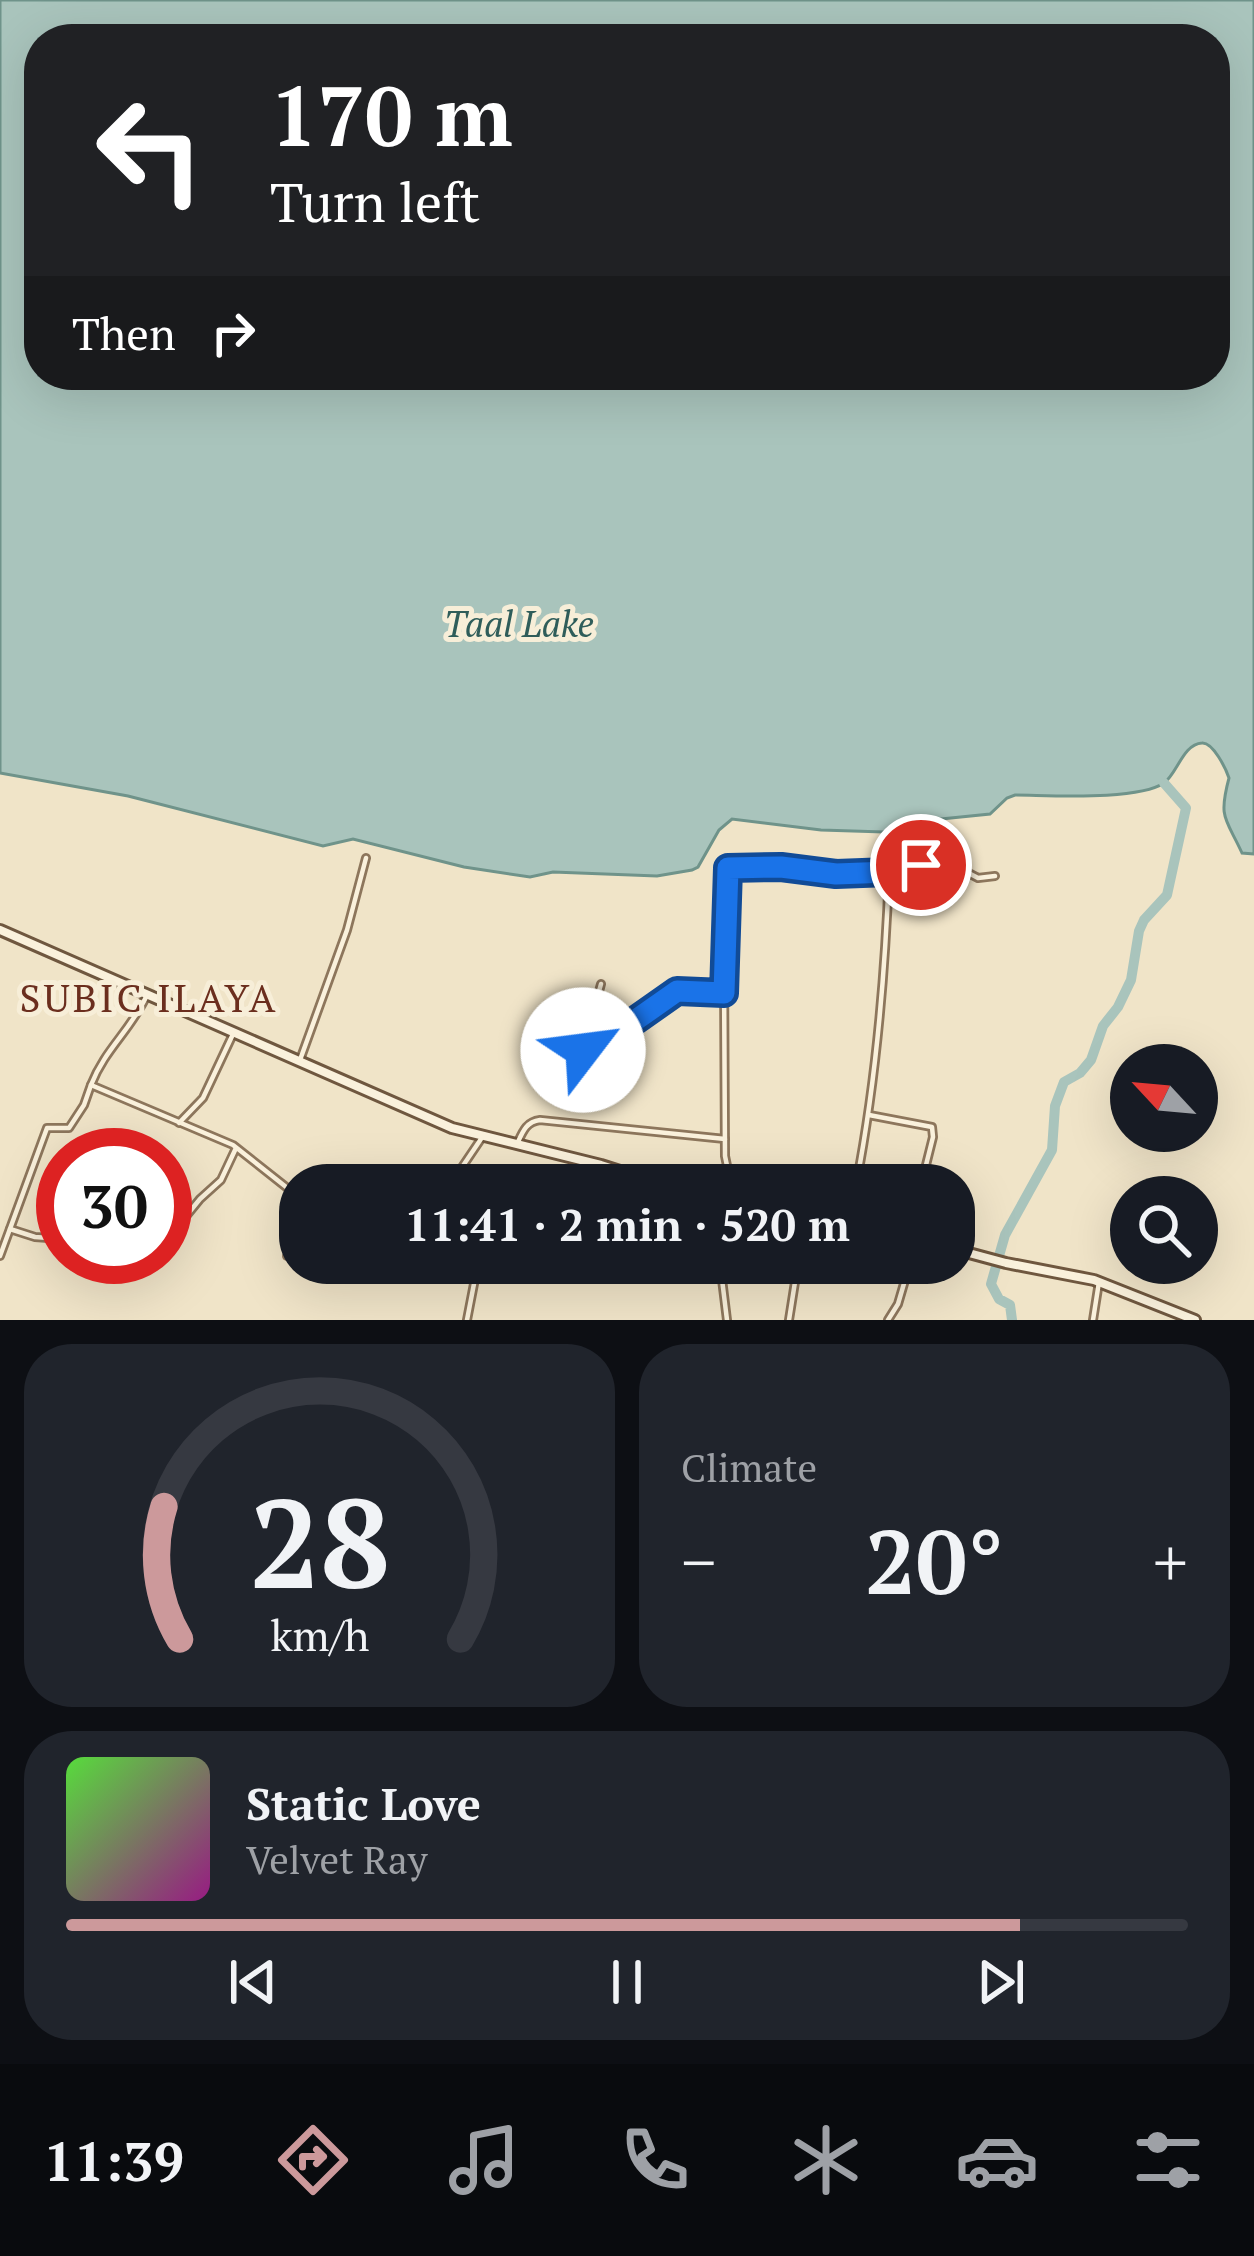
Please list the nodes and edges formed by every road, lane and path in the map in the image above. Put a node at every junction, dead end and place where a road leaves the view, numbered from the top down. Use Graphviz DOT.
graph roads {
  1 [pos="366,858"];
  2 [pos="889,872"];
  3 [pos="994,876"];
  4 [pos="0,930"];
  5 [pos="602,984"];
  6 [pos="724,993"];
  7 [pos="147,995"];
  8 [pos="234,1032"];
  9 [pos="583,1050"];
  10 [pos="300,1060"];
  11 [pos="552,1069"];
  12 [pos="91,1085"];
  13 [pos="869,1115"];
  14 [pos="179,1123"];
  15 [pos="483,1136"];
  16 [pos="725,1139"];
  17 [pos="517,1144"];
  18 [pos="236,1148"];
  19 [pos="464,1164"];
  20 [pos="597,1164"];
  21 [pos="728,1164"];
  22 [pos="860,1164"];
  23 [pos="926,1164"];
  24 [pos="279,1182"];
  25 [pos="192,1209"];
  26 [pos="10,1229"];
  27 [pos="36,1237"];
  28 [pos="0,1256"];
  29 [pos="975,1256"];
  30 [pos="1099,1282"];
  31 [pos="474,1284"];
  32 [pos="723,1284"];
  33 [pos="795,1284"];
  34 [pos="904,1284"];
  35 [pos="466,1320"];
  36 [pos="727,1320"];
  37 [pos="789,1320"];
  38 [pos="888,1320"];
  39 [pos="1093,1320"];
  40 [pos="1195,1320"];
  1 -- 10 [label="street"];
  2 -- 3 [label="street"];
  2 -- 6 [label="street"];
  2 -- 13 [label="street"];
  4 -- 7 [label="main road"];
  5 -- 9 [label="street"];
  6 -- 9 [label="street"];
  6 -- 16 [label="street"];
  7 -- 8 [label="main road"];
  7 -- 12 [label="street"];
  8 -- 10 [label="main road"];
  8 -- 14 [label="street"];
  9 -- 11 [label="street"];
  10 -- 15 [label="main road"];
  12 -- 14 [label="street"];
  12 -- 26 [label="street"];
  13 -- 22 [label="street"];
  13 -- 23 [label="street"];
  14 -- 18 [label="street"];
  15 -- 17 [label="main road"];
  15 -- 19 [label="street"];
  16 -- 17 [label="street"];
  16 -- 21 [label="street"];
  17 -- 20 [label="main road"];
  18 -- 24 [label="street"];
  18 -- 25 [label="street"];
  26 -- 27 [label="street"];
  26 -- 28 [label="street"];
  29 -- 30 [label="main road"];
  30 -- 39 [label="street"];
  30 -- 40 [label="main road"];
  31 -- 35 [label="street"];
  32 -- 36 [label="street"];
  33 -- 37 [label="street"];
  34 -- 38 [label="street"];
}
